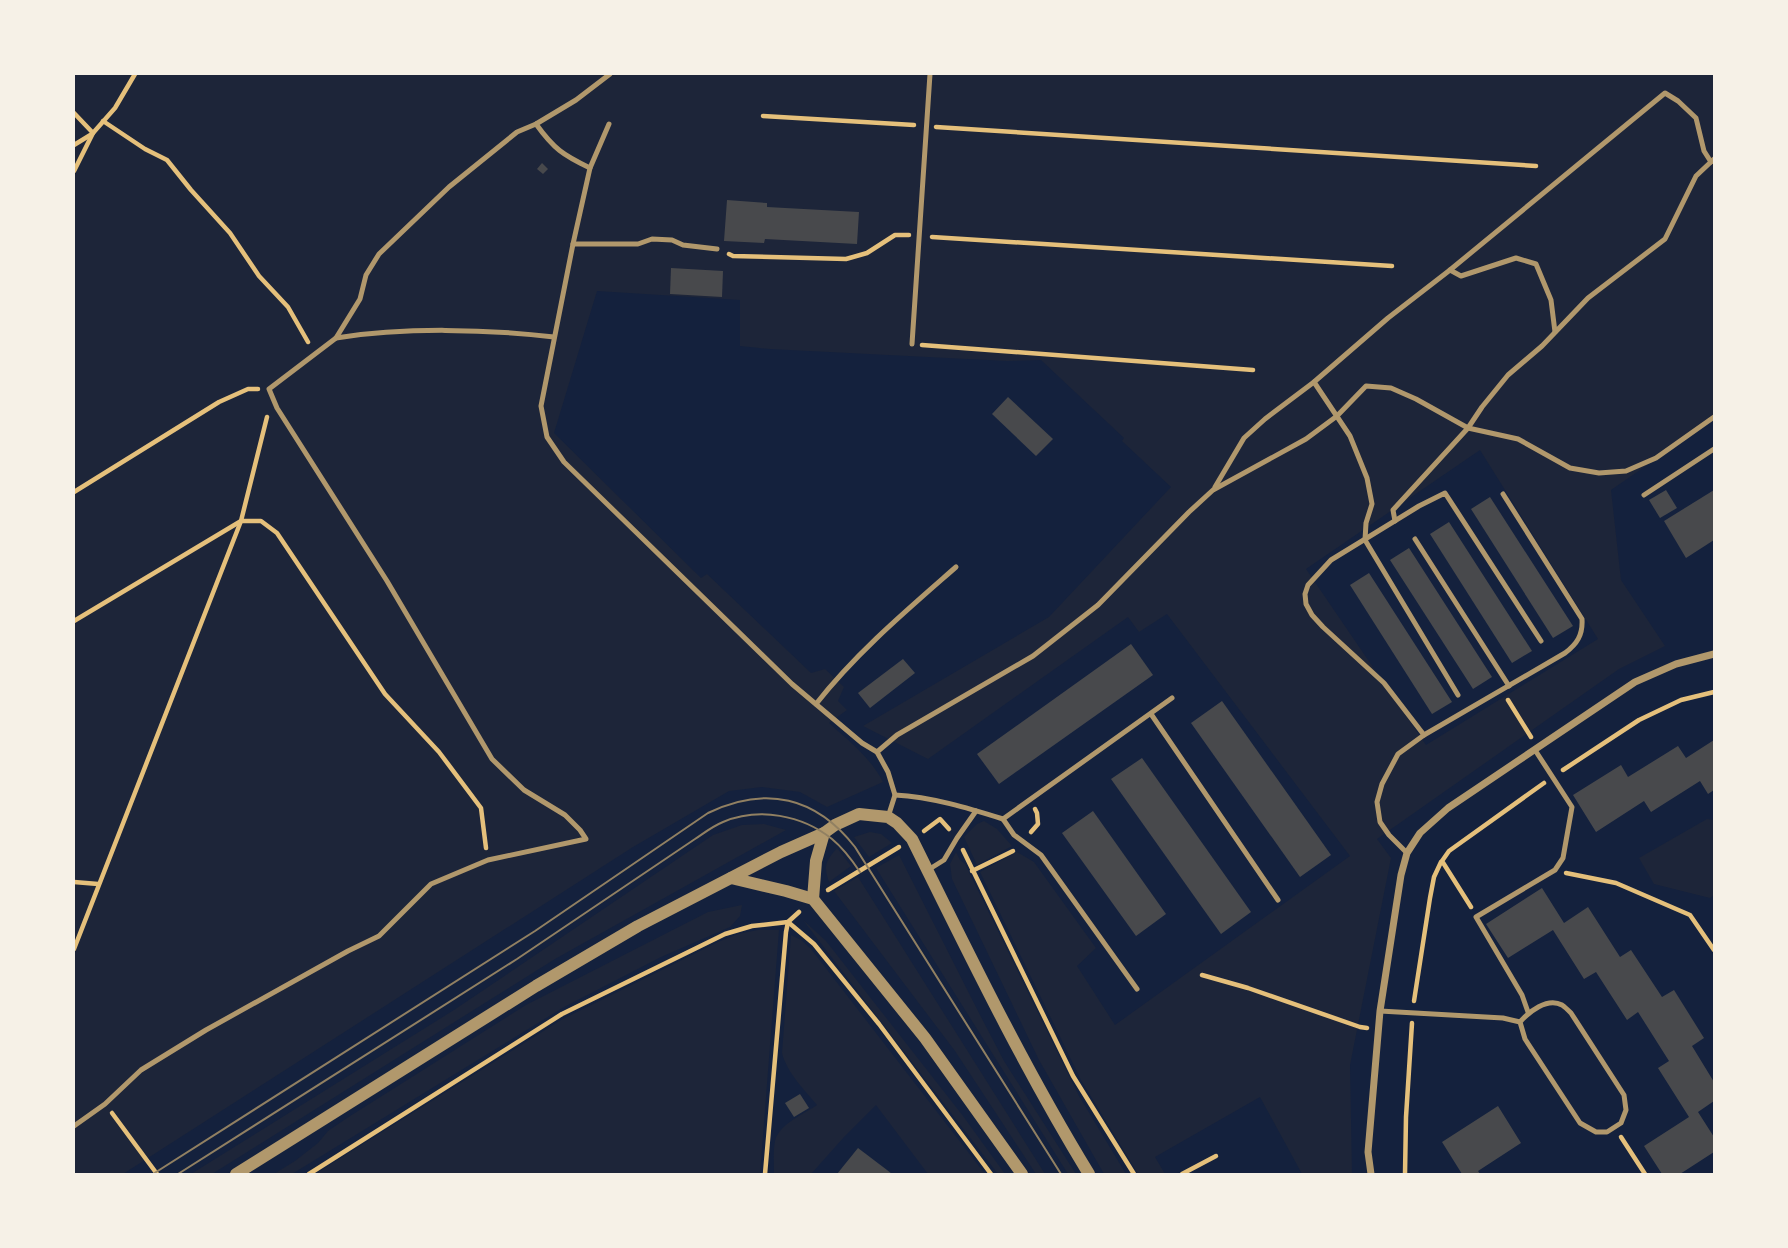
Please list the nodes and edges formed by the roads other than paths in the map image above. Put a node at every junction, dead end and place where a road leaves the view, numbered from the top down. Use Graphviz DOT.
graph roads {
  1 [pos="610,74"];
  2 [pos="930,74"];
  3 [pos="536,124"];
  4 [pos="609,124"];
  5 [pos="1713,160"];
  6 [pos="590,168"];
  7 [pos="573,244"];
  8 [pos="717,249"];
  9 [pos="1450,270"];
  10 [pos="1555,332"];
  11 [pos="555,337"];
  12 [pos="336,338"];
  13 [pos="912,344"];
  14 [pos="1314,382"];
  15 [pos="1337,416"];
  16 [pos="1714,417"];
  17 [pos="1468,428"];
  18 [pos="1714,449"];
  19 [pos="1213,490"];
  20 [pos="1503,494"];
  21 [pos="1644,495"];
  22 [pos="1395,521"];
  23 [pos="1415,539"];
  24 [pos="1365,540"];
  25 [pos="956,567"];
  26 [pos="1541,641"];
  27 [pos="1714,654"];
  28 [pos="1508,686"];
  29 [pos="1458,695"];
  30 [pos="1172,698"];
  31 [pos="816,704"];
  32 [pos="1151,714"];
  33 [pos="1424,735"];
  34 [pos="1536,749"];
  35 [pos="877,752"];
  36 [pos="895,795"];
  37 [pos="976,811"];
  38 [pos="888,817"];
  39 [pos="1003,819"];
  40 [pos="824,833"];
  41 [pos="1407,853"];
  42 [pos="927,871"];
  43 [pos="731,878"];
  44 [pos="813,900"];
  45 [pos="1279,900"];
  46 [pos="1136,989"];
  47 [pos="1380,1011"];
  48 [pos="1528,1012"];
  49 [pos="1520,1022"];
  50 [pos="74,1126"];
  51 [pos="236,1174"];
  52 [pos="1022,1174"];
  53 [pos="1089,1174"];
  54 [pos="1371,1174"];
  1 -- 3 [label="lane"];
  2 -- 13 [label="lane"];
  3 -- 6 [label="lane"];
  3 -- 12 [label="lane"];
  4 -- 6 [label="lane"];
  5 -- 9 [label="lane"];
  5 -- 10 [label="lane"];
  6 -- 7 [label="lane"];
  7 -- 8 [label="lane"];
  7 -- 11 [label="lane"];
  9 -- 10 [label="lane"];
  9 -- 14 [label="lane"];
  10 -- 17 [label="lane"];
  11 -- 12 [label="lane"];
  11 -- 31 [label="lane"];
  12 -- 50 [label="lane"];
  14 -- 15 [label="lane"];
  14 -- 19 [label="lane"];
  15 -- 17 [label="lane"];
  15 -- 19 [label="lane"];
  15 -- 24 [label="lane"];
  16 -- 17 [label="lane"];
  17 -- 22 [label="lane"];
  18 -- 21 [label="lane"];
  19 -- 35 [label="lane"];
  20 -- 28 [label="lane"];
  22 -- 24 [label="lane"];
  22 -- 26 [label="lane"];
  23 -- 28 [label="lane"];
  24 -- 29 [label="lane"];
  24 -- 33 [label="lane"];
  25 -- 31 [label="lane"];
  27 -- 34 [label="street"];
  28 -- 33 [label="lane"];
  30 -- 32 [label="lane"];
  31 -- 35 [label="lane"];
  32 -- 39 [label="lane"];
  32 -- 45 [label="lane"];
  33 -- 41 [label="lane"];
  34 -- 41 [label="street"];
  34 -- 48 [label="lane"];
  35 -- 36 [label="lane"];
  36 -- 37 [label="lane"];
  36 -- 38 [label="lane"];
  37 -- 39 [label="lane"];
  37 -- 42 [label="lane"];
  38 -- 40 [label="street"];
  38 -- 42 [label="street"];
  39 -- 46 [label="lane"];
  40 -- 43 [label="street"];
  40 -- 44 [label="street"];
  41 -- 47 [label="street"];
  42 -- 53 [label="street"];
  43 -- 44 [label="street"];
  43 -- 51 [label="street"];
  44 -- 52 [label="street"];
  47 -- 49 [label="lane"];
  47 -- 54 [label="street"];
  48 -- 49 [label="lane"];
  48 -- 49 [label="lane"];
}
